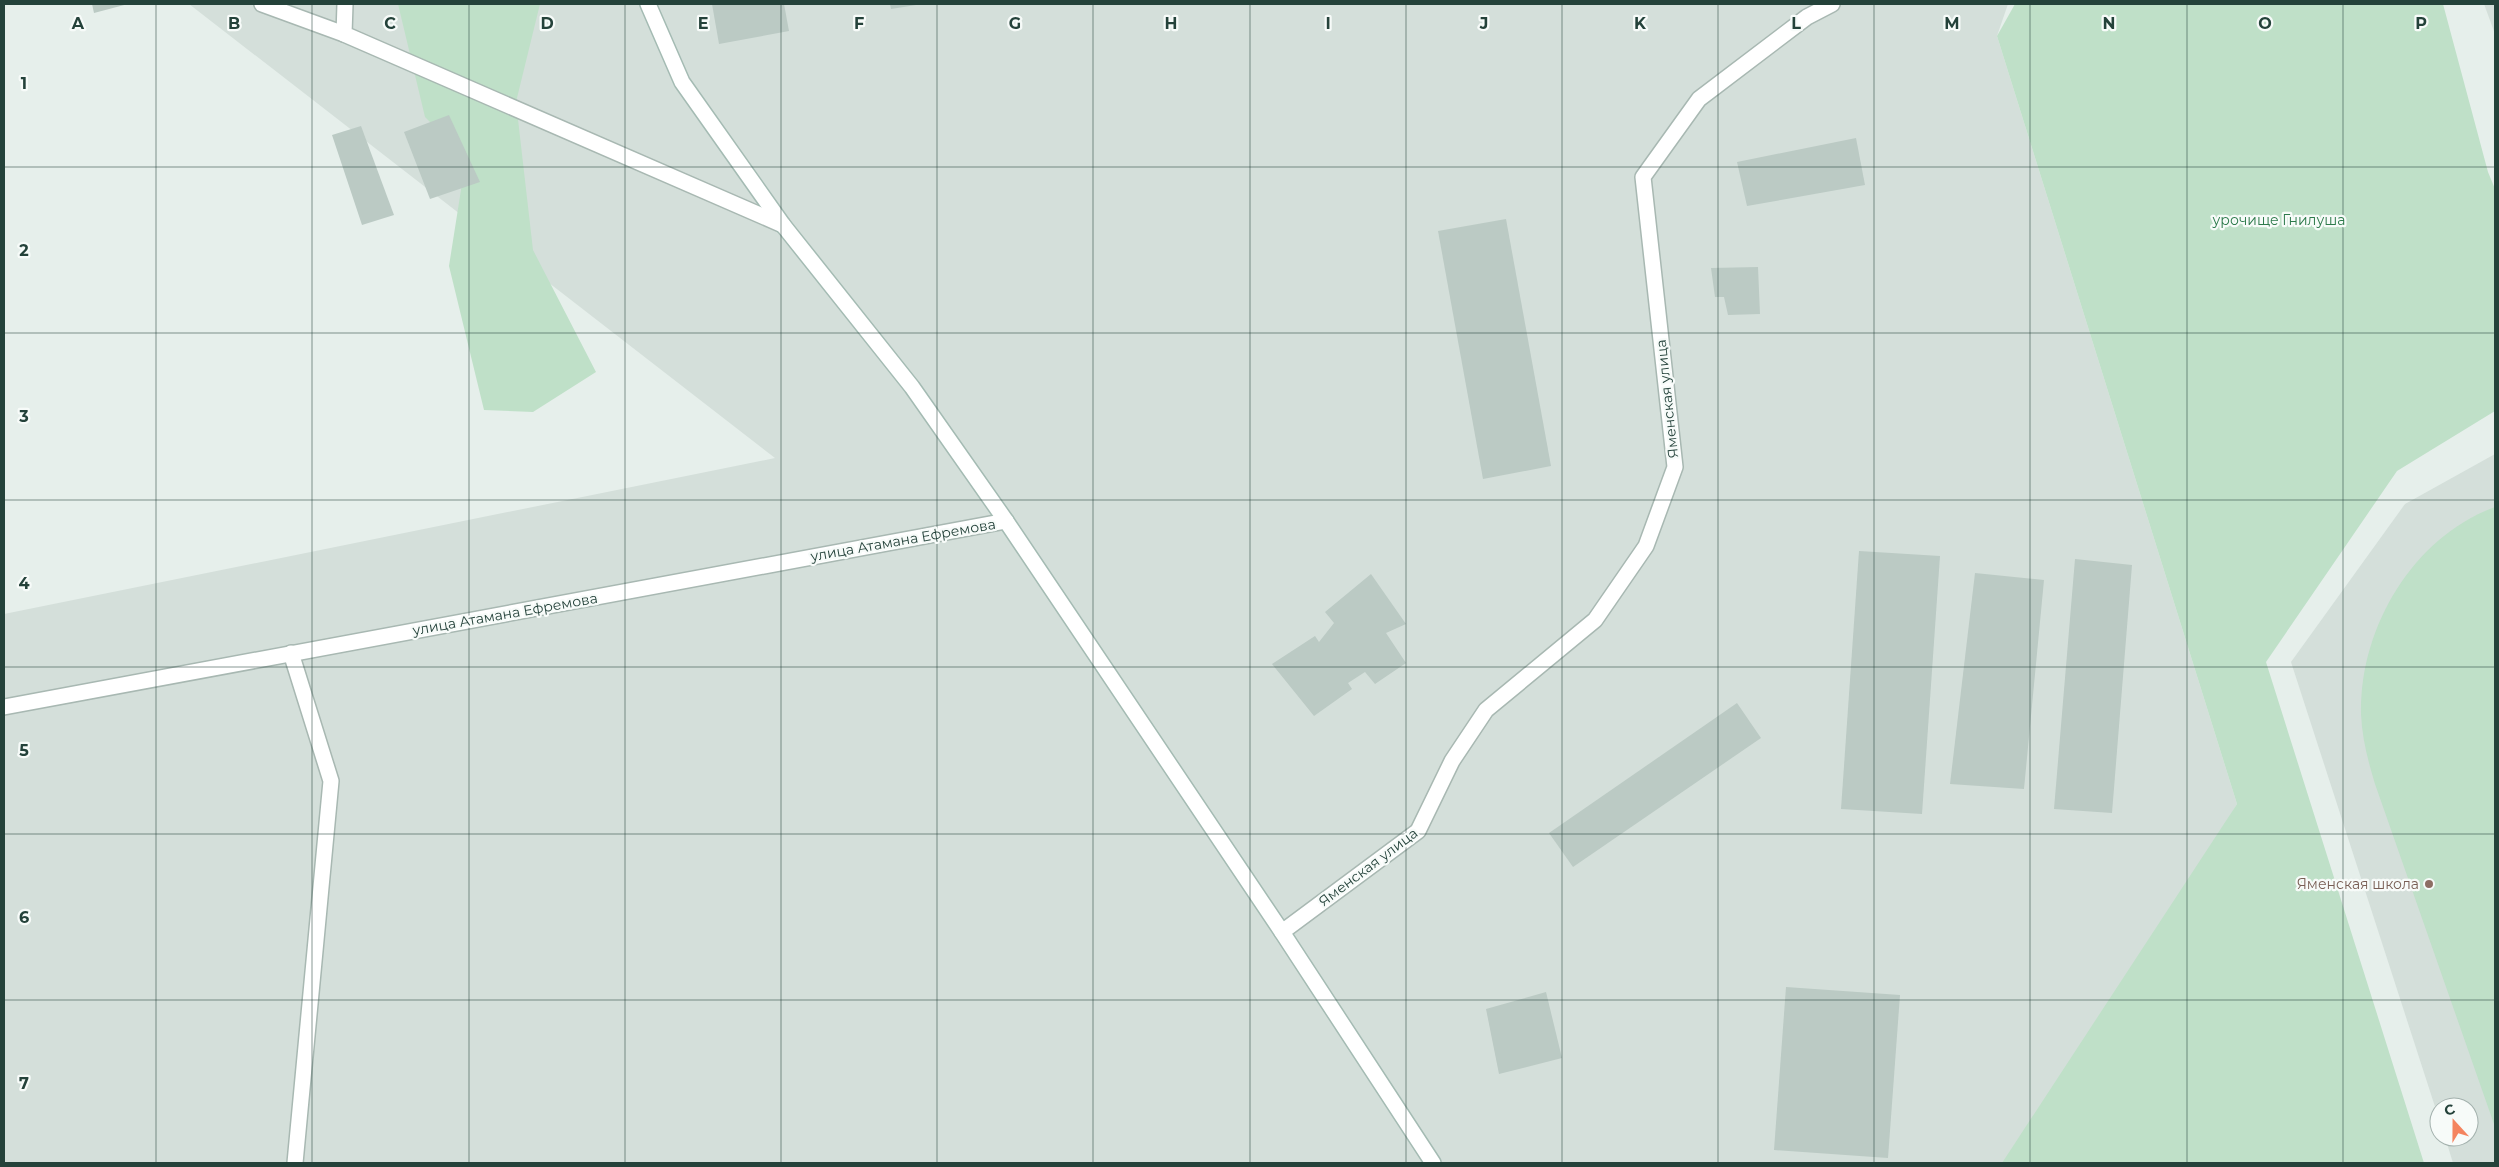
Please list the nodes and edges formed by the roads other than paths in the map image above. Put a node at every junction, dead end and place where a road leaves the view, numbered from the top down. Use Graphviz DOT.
graph roads {
  1 [pos="262,4"];
  2 [pos="345,4"];
  3 [pos="648,4"];
  4 [pos="1832,4"];
  5 [pos="344,34"];
  6 [pos="783,225"];
  7 [pos="1006,521"];
  8 [pos="291,653"];
  9 [pos="4,707"];
  10 [pos="1282,932"];
  11 [pos="295,1163"];
  12 [pos="1433,1163"];
  1 -- 5 [label="street"];
  2 -- 5 [label="street"];
  3 -- 6 [label="street"];
  4 -- 10 [label="street, Яменская улица"];
  5 -- 6 [label="street"];
  6 -- 7 [label="street"];
  7 -- 8 [label="street, улица Атамана Ефремова"];
  7 -- 10 [label="street"];
  8 -- 9 [label="street, улица Атамана Ефремова"];
  8 -- 11 [label="street"];
  10 -- 12 [label="street"];
}
